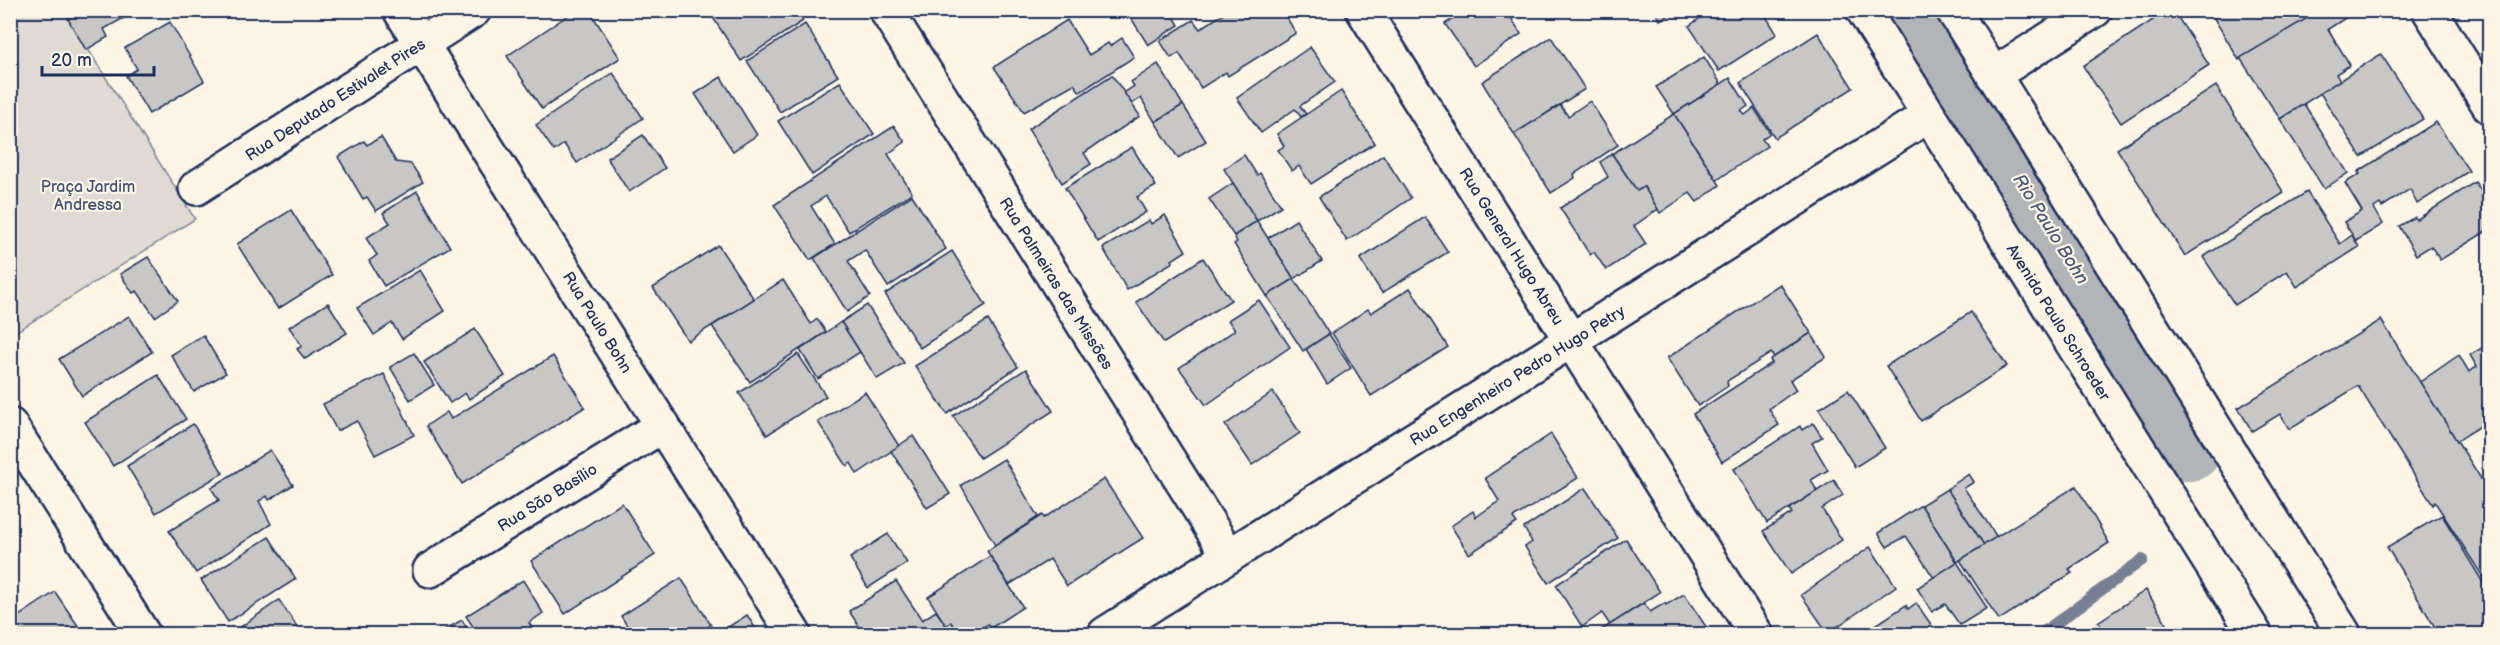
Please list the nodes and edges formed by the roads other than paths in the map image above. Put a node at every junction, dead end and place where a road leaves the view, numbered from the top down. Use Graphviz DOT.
graph roads {
  1 [pos="400,10"];
  2 [pos="474,10"];
  3 [pos="886,10"];
  4 [pos="1364,10"];
  5 [pos="1863,10"];
  6 [pos="1953,10"];
  7 [pos="2095,10"];
  8 [pos="2429,10"];
  9 [pos="422,44"];
  10 [pos="1993,75"];
  11 [pos="2490,107"];
  12 [pos="1929,115"];
  13 [pos="196,188"];
  14 [pos="1571,340"];
  15 [pos="663,424"];
  16 [pos="10,425"];
  17 [pos="1229,556"];
  18 [pos="430,570"];
  19 [pos="143,634"];
  20 [pos="794,634"];
  21 [pos="1105,634"];
  22 [pos="1756,634"];
  23 [pos="2255,634"];
  24 [pos="2344,634"];
  1 -- 9 [label="street, Rua Paulo Bohn"];
  2 -- 9 [label="street, Rua Deputado Estivalet Pires"];
  3 -- 17 [label="street, Rua Palmeiras das Missões"];
  4 -- 14 [label="street, Rua General Hugo Abreu"];
  5 -- 12 [label="street, Avenida Paulo Schroeder"];
  6 -- 10 [label="street"];
  7 -- 10 [label="street"];
  8 -- 11 [label="street"];
  9 -- 13 [label="street, Rua Deputado Estivalet Pires"];
  9 -- 15 [label="street, Rua Paulo Bohn"];
  10 -- 24 [label="street"];
  12 -- 14 [label="street, Rua Engenheiro Pedro Hugo Petry"];
  12 -- 23 [label="street, Avenida Paulo Schroeder"];
  14 -- 17 [label="street, Rua Engenheiro Pedro Hugo Petry"];
  14 -- 22 [label="street, Rua General Hugo Abreu"];
  15 -- 18 [label="street, Rua São Basílio"];
  15 -- 20 [label="street, Rua Paulo Bohn"];
  16 -- 19 [label="street"];
  17 -- 21 [label="street, Rua Engenheiro Pedro Hugo Petry"];
}
